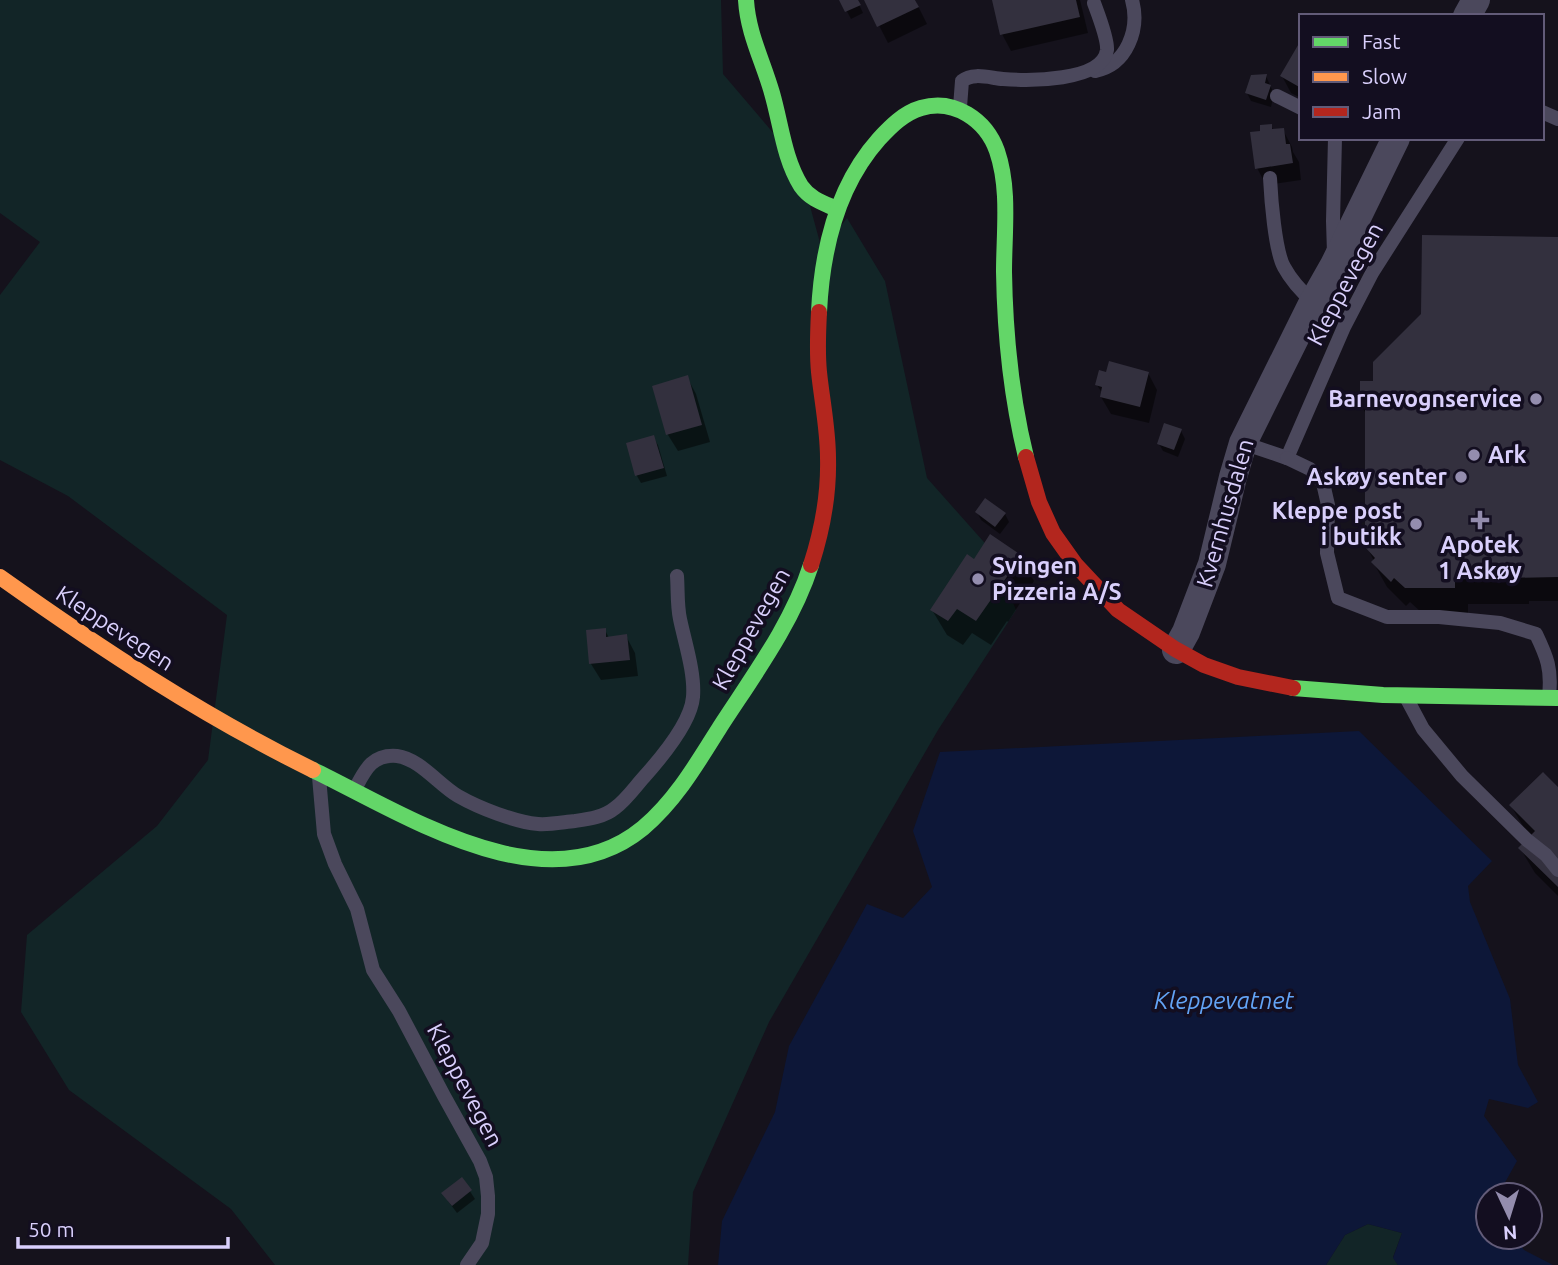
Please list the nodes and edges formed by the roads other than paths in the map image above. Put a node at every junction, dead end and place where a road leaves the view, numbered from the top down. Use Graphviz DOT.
graph roads {
  1 [pos="746,0"];
  2 [pos="1132,0"];
  3 [pos="1094,3"];
  4 [pos="1083,72"];
  5 [pos="1277,96"];
  6 [pos="1299,107"];
  7 [pos="960,109"];
  8 [pos="1335,140"];
  9 [pos="1395,140"];
  10 [pos="1457,140"];
  11 [pos="1270,178"];
  12 [pos="837,209"];
  13 [pos="1334,265"];
  14 [pos="1313,302"];
  15 [pos="1243,443"];
  16 [pos="1287,458"];
  17 [pos="677,576"];
  18 [pos="0,577"];
  19 [pos="1176,649"];
  20 [pos="1404,695"];
  21 [pos="1553,698"];
  22 [pos="318,772"];
  23 [pos="355,791"];
  24 [pos="1558,870"];
  25 [pos="467,1265"];
  1 -- 12 [label="main road"];
  2 -- 4 [label="lane"];
  3 -- 4 [label="lane"];
  4 -- 7 [label="lane"];
  5 -- 6 [label="lane"];
  7 -- 12 [label="main road, Kleppevegen"];
  7 -- 19 [label="main road"];
  8 -- 13 [label="lane"];
  9 -- 13 [label="street, Kvernhusdalen"];
  10 -- 16 [label="lane, Kleppevegen"];
  11 -- 14 [label="lane"];
  12 -- 23 [label="main road, Kleppevegen"];
  13 -- 14 [label="street, Kvernhusdalen"];
  14 -- 15 [label="street, Kvernhusdalen"];
  15 -- 16 [label="lane"];
  15 -- 19 [label="street, Kvernhusdalen"];
  16 -- 21 [label="lane"];
  17 -- 23 [label="lane, Kleppevegen"];
  18 -- 22 [label="main road, Kleppevegen"];
  19 -- 20 [label="main road"];
  20 -- 21 [label="main road"];
  20 -- 24 [label="lane"];
  22 -- 23 [label="main road, Kleppevegen"];
  22 -- 25 [label="lane, Kleppevegen"];
}
